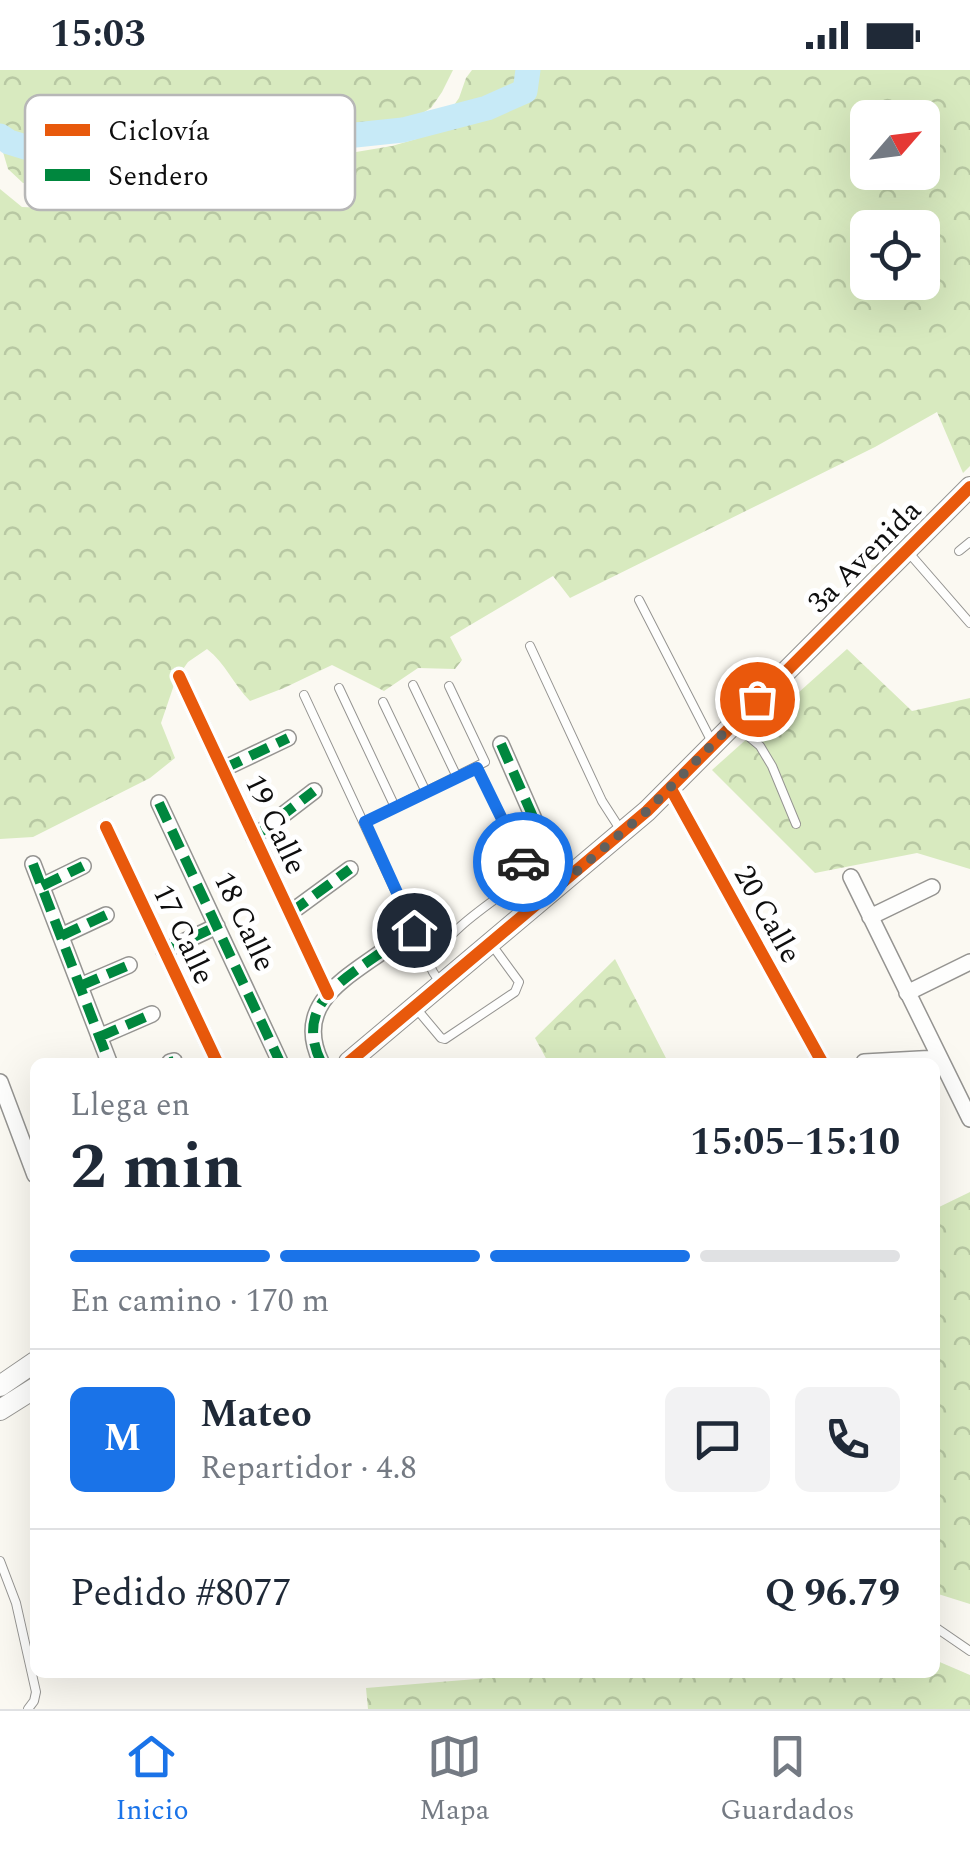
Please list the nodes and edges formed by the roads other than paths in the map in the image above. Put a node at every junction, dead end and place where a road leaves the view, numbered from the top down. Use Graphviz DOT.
graph roads {
  1 [pos="970,487"];
  2 [pos="970,542"];
  3 [pos="906,550"];
  4 [pos="959,552"];
  5 [pos="639,600"];
  6 [pos="970,624"];
  7 [pos="530,646"];
  8 [pos="179,676"];
  9 [pos="413,685"];
  10 [pos="449,686"];
  11 [pos="339,688"];
  12 [pos="304,695"];
  13 [pos="383,702"];
  14 [pos="732,724"];
  15 [pos="288,738"];
  16 [pos="501,744"];
  17 [pos="713,744"];
  18 [pos="477,768"];
  19 [pos="222,769"];
  20 [pos="457,778"];
  21 [pos="671,789"];
  22 [pos="314,790"];
  23 [pos="426,792"];
  24 [pos="159,803"];
  25 [pos="395,807"];
  26 [pos="365,822"];
  27 [pos="796,824"];
  28 [pos="106,827"];
  29 [pos="622,833"];
  30 [pos="254,837"];
  31 [pos="33,864"];
  32 [pos="83,866"];
  33 [pos="350,870"];
  34 [pos="851,877"];
  35 [pos="562,883"];
  36 [pos="42,886"];
  37 [pos="932,887"];
  38 [pos="538,904"];
  39 [pos="290,913"];
  40 [pos="106,915"];
  41 [pos="870,917"];
  42 [pos="217,926"];
  43 [pos="60,936"];
  44 [pos="491,943"];
  45 [pos="390,946"];
  46 [pos="164,951"];
  47 [pos="970,962"];
  48 [pos="129,964"];
  49 [pos="436,975"];
  50 [pos="80,986"];
  51 [pos="907,992"];
  52 [pos="328,994"];
  53 [pos="414,1007"];
  54 [pos="152,1014"];
  55 [pos="99,1037"];
  56 [pos="107,1058"];
  57 [pos="214,1058"];
  58 [pos="278,1058"];
  59 [pos="320,1058"];
  60 [pos="354,1058"];
  61 [pos="820,1058"];
  62 [pos="938,1058"];
  63 [pos="940,1062"];
  64 [pos="0,1082"];
  65 [pos="970,1119"];
  66 [pos="30,1162"];
  67 [pos="30,1365"];
  68 [pos="0,1386"];
  69 [pos="30,1391"];
  70 [pos="0,1410"];
  71 [pos="0,1560"];
  72 [pos="940,1630"];
  73 [pos="970,1651"];
  74 [pos="30,1665"];
  75 [pos="33,1678"];
  76 [pos="28,1709"];
  1 -- 3 [label="street, 3a Avenida"];
  2 -- 4 [label="lane"];
  3 -- 6 [label="lane"];
  3 -- 14 [label="street, 3a Avenida"];
  5 -- 17 [label="lane"];
  7 -- 29 [label="lane"];
  8 -- 19 [label="street, 19 Calle"];
  9 -- 20 [label="lane"];
  10 -- 18 [label="lane"];
  11 -- 25 [label="lane"];
  12 -- 26 [label="lane"];
  13 -- 23 [label="lane"];
  14 -- 17 [label="street, 3a Avenida"];
  14 -- 27 [label="lane"];
  15 -- 19 [label="street"];
  16 -- 35 [label="street"];
  17 -- 21 [label="street, 3a Avenida"];
  18 -- 20 [label="lane"];
  18 -- 38 [label="lane"];
  19 -- 30 [label="street, 19 Calle"];
  20 -- 23 [label="lane"];
  21 -- 29 [label="street, 3a Avenida"];
  21 -- 61 [label="street, 20 Calle"];
  22 -- 30 [label="street"];
  23 -- 25 [label="lane"];
  24 -- 42 [label="street, 18 Calle"];
  25 -- 26 [label="lane"];
  26 -- 49 [label="lane"];
  28 -- 46 [label="street, 17 Calle"];
  29 -- 35 [label="street, 3a Avenida"];
  30 -- 39 [label="street, 19 Calle"];
  31 -- 36 [label="street"];
  32 -- 36 [label="street"];
  33 -- 39 [label="street"];
  34 -- 41 [label="street"];
  35 -- 38 [label="street, 3a Avenida"];
  36 -- 43 [label="street"];
  37 -- 41 [label="street"];
  38 -- 44 [label="street, 3a Avenida"];
  38 -- 49 [label="lane"];
  39 -- 52 [label="street, 19 Calle"];
  40 -- 43 [label="street"];
  41 -- 51 [label="street"];
  42 -- 46 [label="street"];
  42 -- 58 [label="street, 18 Calle"];
  43 -- 50 [label="street"];
  44 -- 49 [label="street, 3a Avenida"];
  44 -- 53 [label="lane"];
  45 -- 52 [label="street"];
  46 -- 57 [label="street, 17 Calle"];
  47 -- 51 [label="street"];
  48 -- 50 [label="street"];
  49 -- 53 [label="street, 3a Avenida"];
  50 -- 55 [label="street"];
  51 -- 62 [label="street"];
  52 -- 59 [label="street"];
  53 -- 60 [label="street, 3a Avenida"];
  54 -- 55 [label="street"];
  55 -- 56 [label="street"];
  63 -- 65 [label="street"];
  64 -- 66 [label="street"];
  67 -- 68 [label="street"];
  69 -- 70 [label="street"];
  71 -- 74 [label="lane"];
  72 -- 73 [label="lane"];
  75 -- 76 [label="lane"];
}
